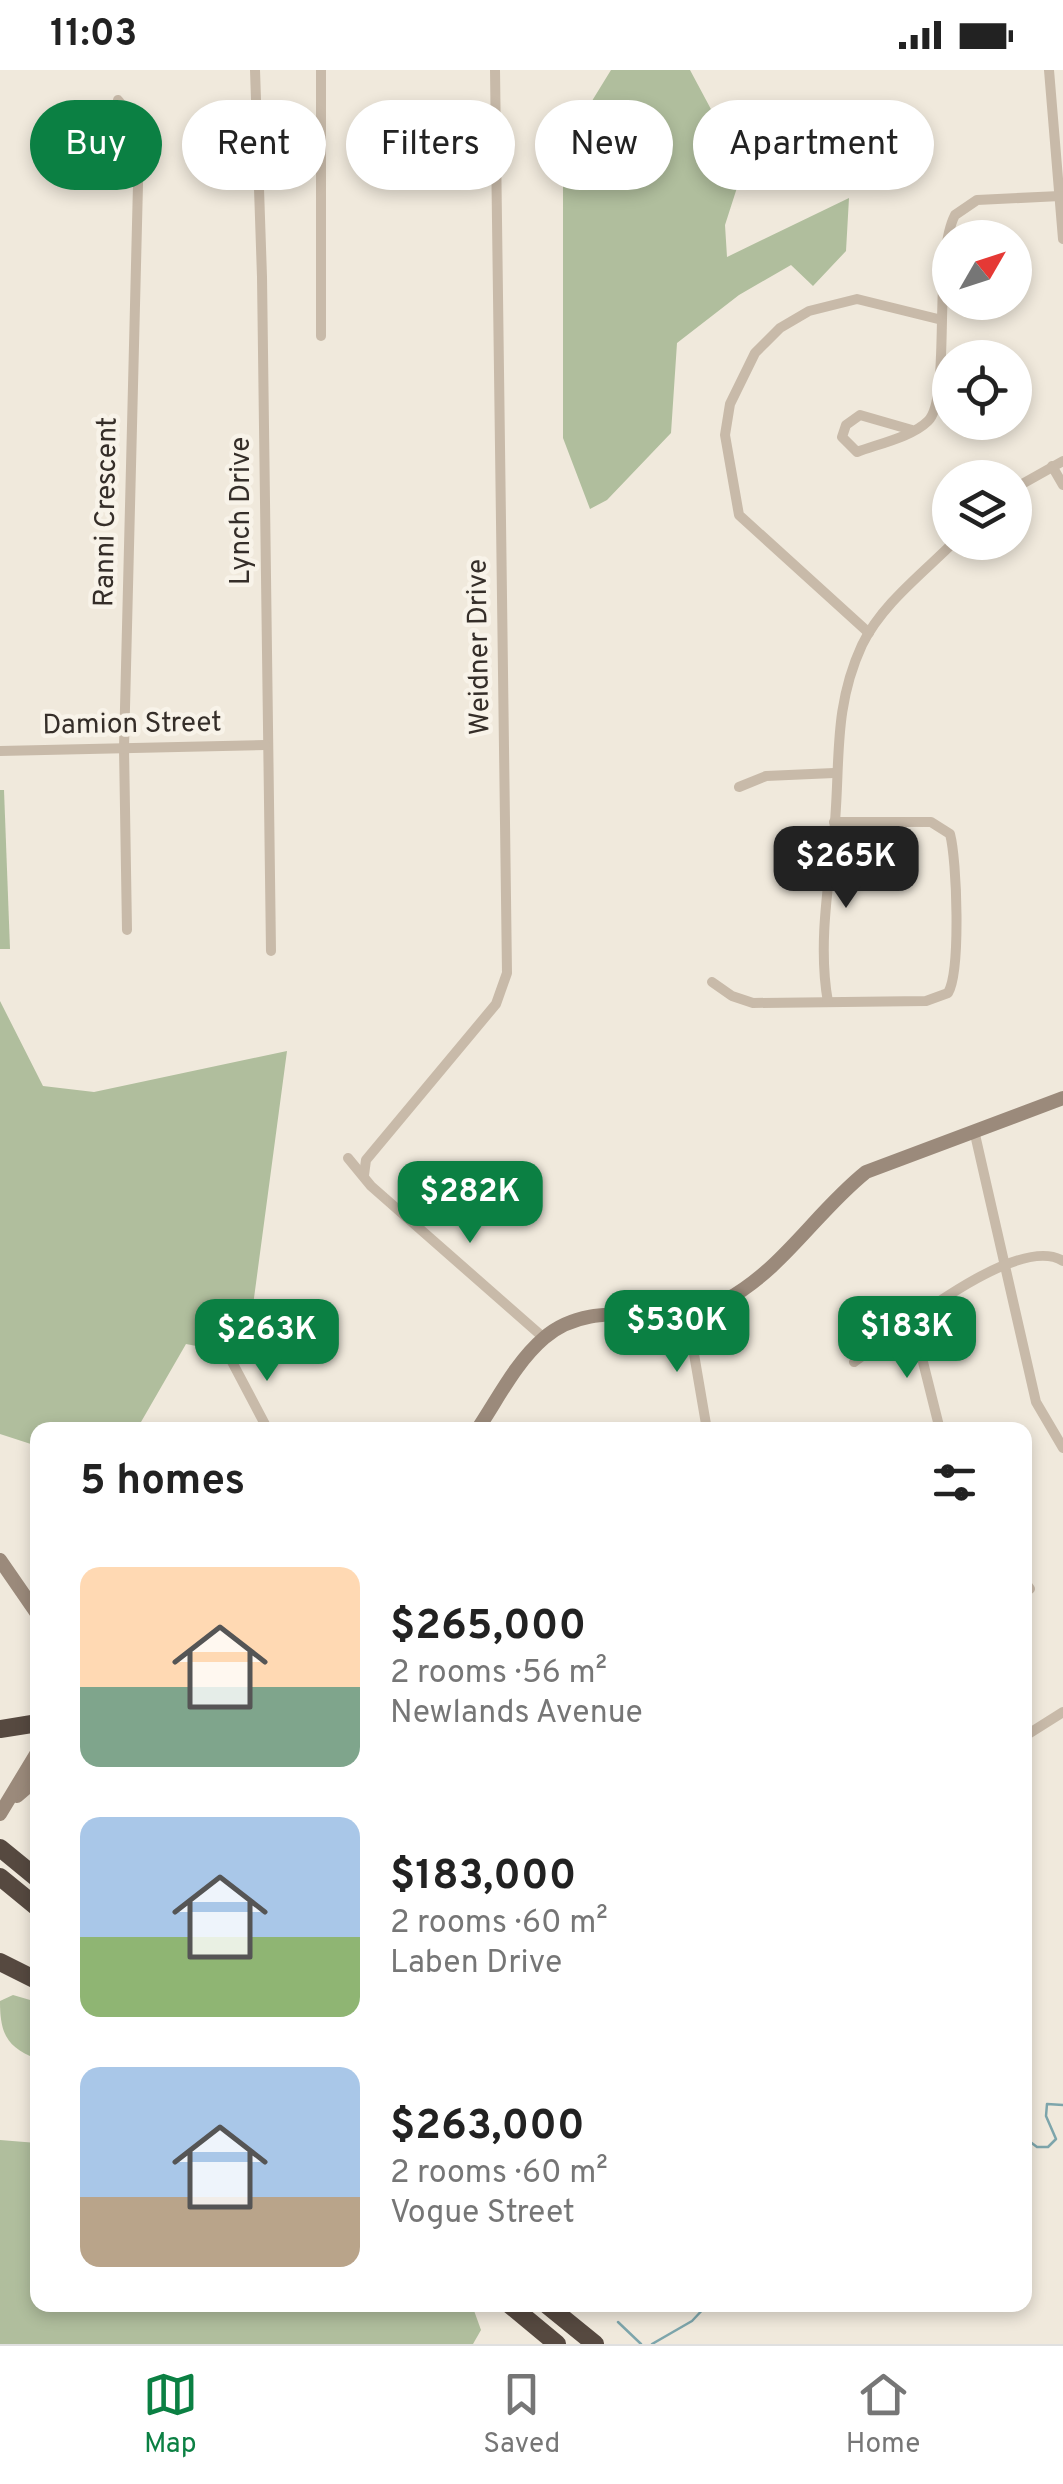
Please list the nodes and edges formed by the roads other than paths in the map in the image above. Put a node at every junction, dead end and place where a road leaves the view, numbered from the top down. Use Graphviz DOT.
graph roads {
  1 [pos="255,70"];
  2 [pos="320,70"];
  3 [pos="495,70"];
  4 [pos="1049,70"];
  5 [pos="1061,170"];
  6 [pos="138,190"];
  7 [pos="1060,196"];
  8 [pos="954,220"];
  9 [pos="1063,239"];
  10 [pos="932,318"];
  11 [pos="938,320"];
  12 [pos="321,336"];
  13 [pos="912,430"];
  14 [pos="1058,463"];
  15 [pos="1032,478"];
  16 [pos="1063,485"];
  17 [pos="935,560"];
  18 [pos="870,633"];
  19 [pos="265,746"];
  20 [pos="124,748"];
  21 [pos="0,751"];
  22 [pos="834,773"];
  23 [pos="738,787"];
  24 [pos="834,822"];
  25 [pos="127,930"];
  26 [pos="271,951"];
  27 [pos="712,982"];
  28 [pos="828,1002"];
  29 [pos="1063,1098"];
  30 [pos="974,1130"];
  31 [pos="348,1158"];
  32 [pos="364,1175"];
  33 [pos="1063,1260"];
  34 [pos="1005,1262"];
  35 [pos="687,1313"];
  36 [pos="912,1322"];
  37 [pos="544,1338"];
  38 [pos="230,1358"];
  39 [pos="854,1362"];
  40 [pos="264,1422"];
  41 [pos="483,1422"];
  42 [pos="706,1422"];
  43 [pos="938,1422"];
  44 [pos="1063,1448"];
  45 [pos="0,1560"];
  46 [pos="30,1603"];
  47 [pos="1063,1712"];
  48 [pos="30,1724"];
  49 [pos="0,1729"];
  50 [pos="1032,1732"];
  51 [pos="30,1764"];
  52 [pos="30,1786"];
  53 [pos="0,1814"];
  54 [pos="0,1848"];
  55 [pos="30,1872"];
  56 [pos="0,1877"];
  57 [pos="30,1901"];
  58 [pos="0,1962"];
  59 [pos="30,1976"];
  60 [pos="519,2312"];
  61 [pos="556,2312"];
  62 [pos="558,2344"];
  63 [pos="595,2344"];
  1 -- 19 [label="street, Lynch Drive"];
  2 -- 12 [label="street"];
  3 -- 32 [label="street, Weidner Drive"];
  4 -- 5 [label="street"];
  5 -- 7 [label="street"];
  6 -- 20 [label="street, Ranni Crescent"];
  7 -- 8 [label="street"];
  7 -- 9 [label="street"];
  10 -- 18 [label="street"];
  11 -- 13 [label="street"];
  13 -- 13 [label="street"];
  14 -- 15 [label="street"];
  14 -- 16 [label="street"];
  17 -- 18 [label="street"];
  18 -- 22 [label="street"];
  19 -- 20 [label="street, Damion Street"];
  19 -- 26 [label="street, Lynch Drive"];
  20 -- 21 [label="street, Damion Street"];
  20 -- 25 [label="street, Ranni Crescent"];
  22 -- 23 [label="street"];
  22 -- 24 [label="street"];
  24 -- 28 [label="street"];
  24 -- 28 [label="street"];
  27 -- 28 [label="street"];
  29 -- 30 [label="main road"];
  30 -- 34 [label="street"];
  30 -- 35 [label="main road"];
  31 -- 32 [label="street"];
  32 -- 37 [label="street"];
  33 -- 34 [label="street"];
  34 -- 36 [label="street"];
  34 -- 44 [label="street"];
  35 -- 37 [label="main road"];
  35 -- 42 [label="street"];
  36 -- 39 [label="street"];
  36 -- 43 [label="street"];
  37 -- 41 [label="main road"];
  38 -- 40 [label="street"];
  45 -- 46 [label="main road"];
  47 -- 50 [label="street"];
  48 -- 49 [label="highway"];
  51 -- 53 [label="main road"];
  52 -- 53 [label="main road"];
  54 -- 55 [label="highway"];
  56 -- 57 [label="highway"];
  58 -- 59 [label="highway"];
  60 -- 62 [label="highway"];
  61 -- 63 [label="highway"];
}
